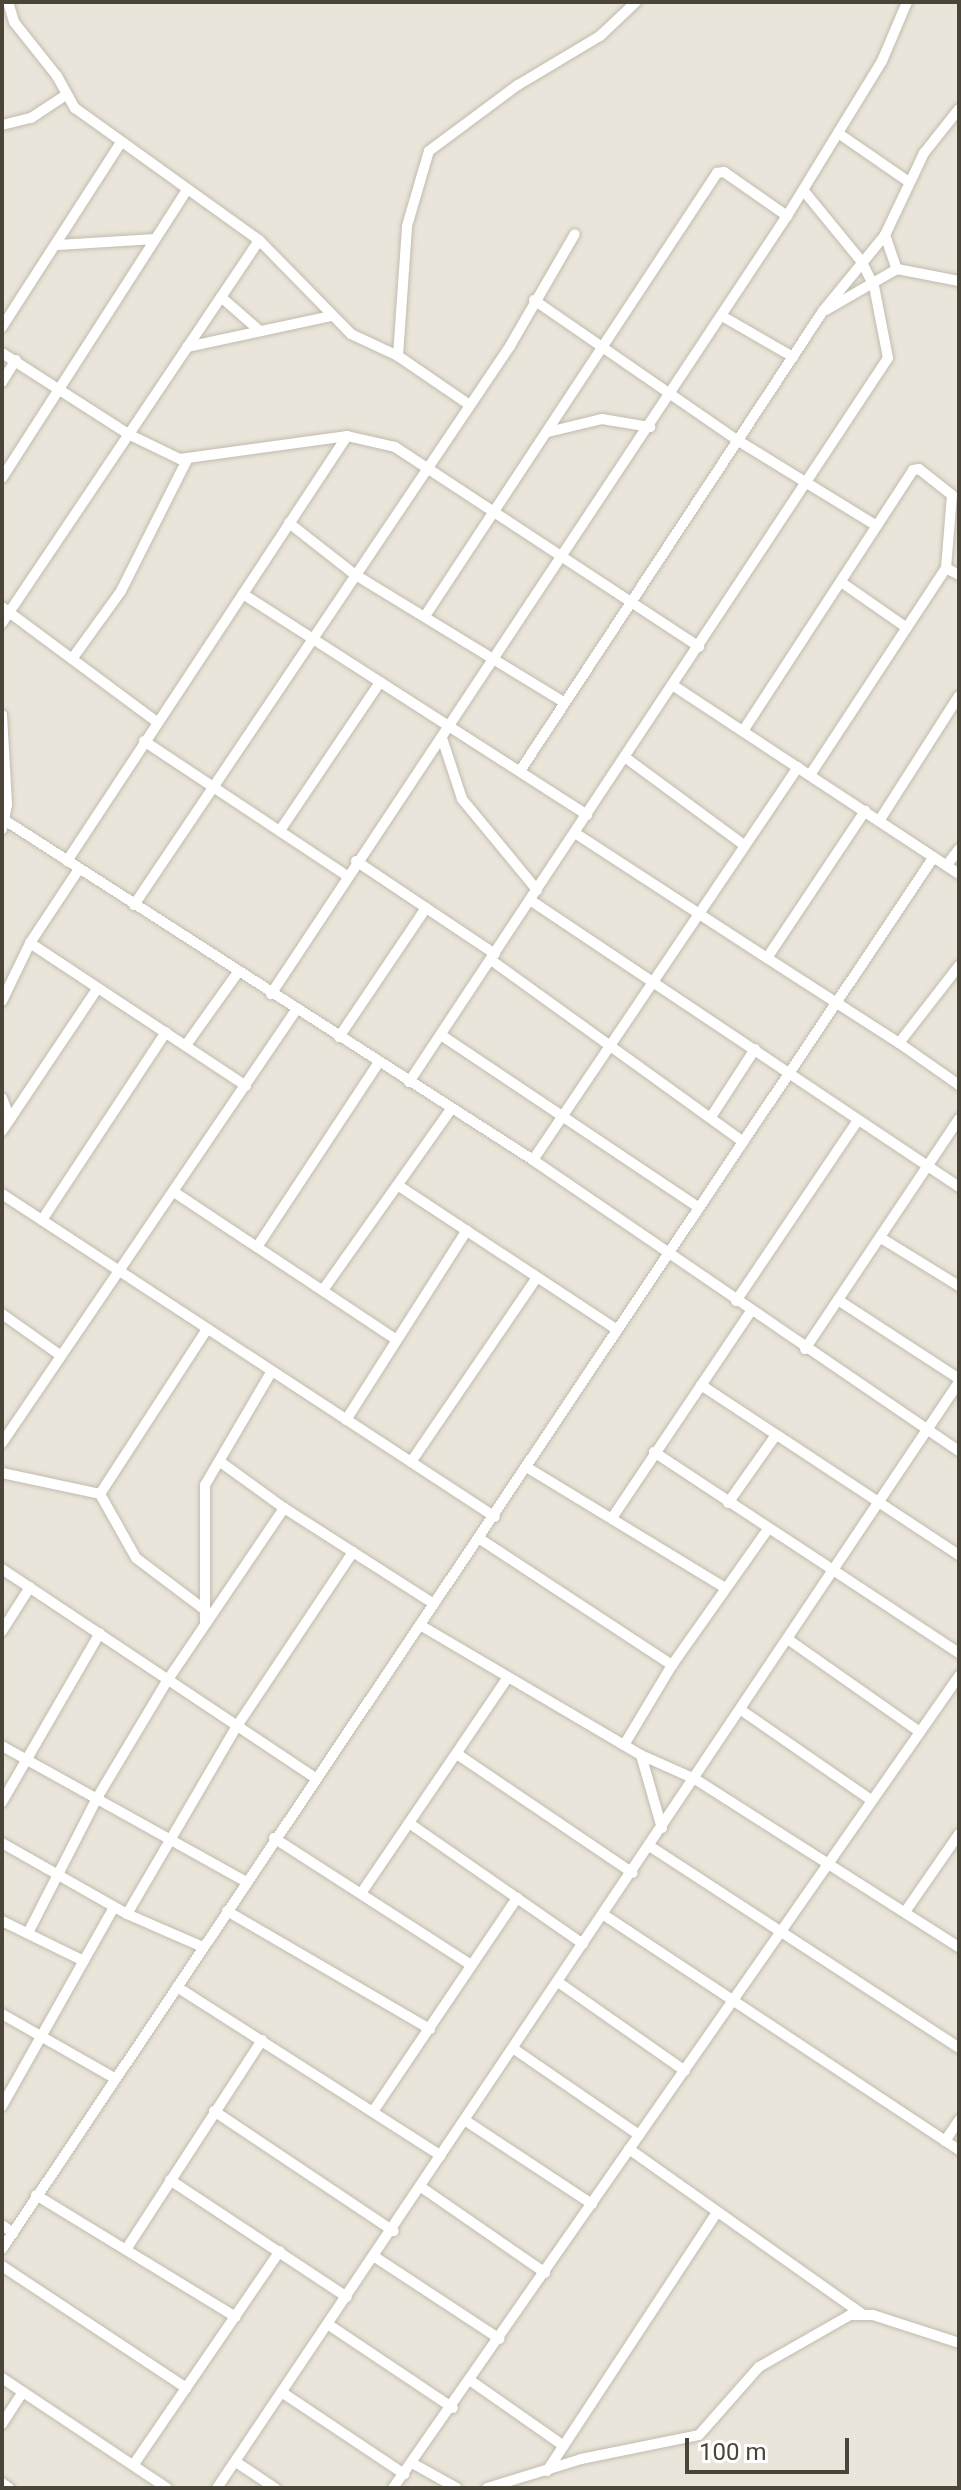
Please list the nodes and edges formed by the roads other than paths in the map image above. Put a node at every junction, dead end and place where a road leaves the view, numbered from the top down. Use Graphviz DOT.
graph roads {
  1 [pos="8,2"];
  2 [pos="636,2"];
  3 [pos="907,2"];
  4 [pos="2,18"];
  5 [pos="14,22"];
  6 [pos="66,95"];
  7 [pos="959,109"];
  8 [pos="2,125"];
  9 [pos="838,133"];
  10 [pos="120,144"];
  11 [pos="909,182"];
  12 [pos="803,190"];
  13 [pos="186,191"];
  14 [pos="787,216"];
  15 [pos="575,234"];
  16 [pos="885,235"];
  17 [pos="155,239"];
  18 [pos="259,240"];
  19 [pos="58,245"];
  20 [pos="862,262"];
  21 [pos="897,269"];
  22 [pos="959,281"];
  23 [pos="874,286"];
  24 [pos="221,297"];
  25 [pos="534,300"];
  26 [pos="823,311"];
  27 [pos="331,316"];
  28 [pos="722,316"];
  29 [pos="2,327"];
  30 [pos="260,331"];
  31 [pos="187,347"];
  32 [pos="601,350"];
  33 [pos="2,353"];
  34 [pos="398,356"];
  35 [pos="793,357"];
  36 [pos="16,360"];
  37 [pos="2,382"];
  38 [pos="61,391"];
  39 [pos="671,394"];
  40 [pos="467,403"];
  41 [pos="650,427"];
  42 [pos="548,432"];
  43 [pos="128,434"];
  44 [pos="347,436"];
  45 [pos="737,440"];
  46 [pos="187,460"];
  47 [pos="426,465"];
  48 [pos="2,478"];
  49 [pos="807,485"];
  50 [pos="493,508"];
  51 [pos="289,523"];
  52 [pos="877,526"];
  53 [pos="563,556"];
  54 [pos="946,568"];
  55 [pos="354,574"];
  56 [pos="959,575"];
  57 [pos="841,582"];
  58 [pos="243,594"];
  59 [pos="629,600"];
  60 [pos="6,610"];
  61 [pos="425,616"];
  62 [pos="2,623"];
  63 [pos="907,628"];
  64 [pos="313,638"];
  65 [pos="699,647"];
  66 [pos="494,658"];
  67 [pos="72,659"];
  68 [pos="380,682"];
  69 [pos="674,686"];
  70 [pos="959,696"];
  71 [pos="564,702"];
  72 [pos="2,715"];
  73 [pos="157,722"];
  74 [pos="449,726"];
  75 [pos="743,731"];
  76 [pos="442,738"];
  77 [pos="144,741"];
  78 [pos="626,758"];
  79 [pos="798,767"];
  80 [pos="520,771"];
  81 [pos="810,775"];
  82 [pos="212,784"];
  83 [pos="5,803"];
  84 [pos="865,811"];
  85 [pos="587,815"];
  86 [pos="879,821"];
  87 [pos="4,825"];
  88 [pos="281,829"];
  89 [pos="575,833"];
  90 [pos="744,845"];
  91 [pos="959,849"];
  92 [pos="934,857"];
  93 [pos="67,861"];
  94 [pos="356,861"];
  95 [pos="947,865"];
  96 [pos="79,869"];
  97 [pos="959,874"];
  98 [pos="346,875"];
  99 [pos="534,895"];
  100 [pos="134,905"];
  101 [pos="426,908"];
  102 [pos="699,915"];
  103 [pos="30,943"];
  104 [pos="493,957"];
  105 [pos="767,958"];
  106 [pos="959,966"];
  107 [pos="238,972"];
  108 [pos="654,981"];
  109 [pos="97,989"];
  110 [pos="271,994"];
  111 [pos="2,1001"];
  112 [pos="838,1001"];
  113 [pos="296,1010"];
  114 [pos="166,1032"];
  115 [pos="441,1035"];
  116 [pos="339,1037"];
  117 [pos="899,1043"];
  118 [pos="186,1045"];
  119 [pos="755,1049"];
  120 [pos="609,1050"];
  121 [pos="379,1062"];
  122 [pos="791,1072"];
  123 [pos="409,1082"];
  124 [pos="959,1085"];
  125 [pos="246,1086"];
  126 [pos="2,1098"];
  127 [pos="452,1108"];
  128 [pos="711,1117"];
  129 [pos="565,1118"];
  130 [pos="10,1119"];
  131 [pos="959,1119"];
  132 [pos="858,1120"];
  133 [pos="2,1131"];
  134 [pos="743,1142"];
  135 [pos="533,1160"];
  136 [pos="929,1166"];
  137 [pos="399,1186"];
  138 [pos="959,1187"];
  139 [pos="174,1192"];
  140 [pos="2,1194"];
  141 [pos="698,1207"];
  142 [pos="42,1220"];
  143 [pos="467,1230"];
  144 [pos="881,1238"];
  145 [pos="257,1247"];
  146 [pos="668,1254"];
  147 [pos="120,1272"];
  148 [pos="536,1279"];
  149 [pos="959,1286"];
  150 [pos="323,1290"];
  151 [pos="838,1300"];
  152 [pos="736,1301"];
  153 [pos="751,1311"];
  154 [pos="2,1314"];
  155 [pos="207,1329"];
  156 [pos="617,1330"];
  157 [pos="395,1339"];
  158 [pos="805,1349"];
  159 [pos="60,1355"];
  160 [pos="272,1371"];
  161 [pos="959,1381"];
  162 [pos="701,1385"];
  163 [pos="346,1420"];
  164 [pos="928,1429"];
  165 [pos="776,1435"];
  166 [pos="2,1443"];
  167 [pos="959,1451"];
  168 [pos="654,1452"];
  169 [pos="219,1461"];
  170 [pos="411,1462"];
  171 [pos="528,1468"];
  172 [pos="2,1473"];
  173 [pos="100,1494"];
  174 [pos="728,1503"];
  175 [pos="881,1504"];
  176 [pos="284,1508"];
  177 [pos="495,1517"];
  178 [pos="612,1518"];
  179 [pos="768,1529"];
  180 [pos="480,1539"];
  181 [pos="353,1552"];
  182 [pos="959,1555"];
  183 [pos="2,1569"];
  184 [pos="834,1573"];
  185 [pos="30,1587"];
  186 [pos="724,1587"];
  187 [pos="434,1604"];
  188 [pos="205,1610"];
  189 [pos="205,1623"];
  190 [pos="420,1625"];
  191 [pos="2,1631"];
  192 [pos="100,1633"];
  193 [pos="789,1640"];
  194 [pos="959,1653"];
  195 [pos="672,1665"];
  196 [pos="959,1676"];
  197 [pos="507,1679"];
  198 [pos="167,1681"];
  199 [pos="741,1710"];
  200 [pos="235,1729"];
  201 [pos="920,1732"];
  202 [pos="624,1745"];
  203 [pos="2,1746"];
  204 [pos="457,1754"];
  205 [pos="641,1755"];
  206 [pos="24,1759"];
  207 [pos="315,1778"];
  208 [pos="695,1779"];
  209 [pos="97,1798"];
  210 [pos="871,1800"];
  211 [pos="2,1802"];
  212 [pos="409,1823"];
  213 [pos="662,1828"];
  214 [pos="959,1834"];
  215 [pos="169,1837"];
  216 [pos="274,1838"];
  217 [pos="2,1843"];
  218 [pos="651,1847"];
  219 [pos="827,1865"];
  220 [pos="633,1873"];
  221 [pos="56,1875"];
  222 [pos="246,1882"];
  223 [pos="362,1892"];
  224 [pos="517,1898"];
  225 [pos="114,1907"];
  226 [pos="227,1911"];
  227 [pos="905,1912"];
  228 [pos="127,1914"];
  229 [pos="604,1915"];
  230 [pos="2,1921"];
  231 [pos="28,1933"];
  232 [pos="780,1934"];
  233 [pos="583,1944"];
  234 [pos="203,1947"];
  235 [pos="959,1947"];
  236 [pos="84,1961"];
  237 [pos="471,1965"];
  238 [pos="558,1982"];
  239 [pos="177,1987"];
  240 [pos="734,2002"];
  241 [pos="2,2014"];
  242 [pos="430,2029"];
  243 [pos="44,2039"];
  244 [pos="262,2040"];
  245 [pos="959,2048"];
  246 [pos="514,2049"];
  247 [pos="685,2071"];
  248 [pos="114,2078"];
  249 [pos="2,2106"];
  250 [pos="374,2110"];
  251 [pos="214,2111"];
  252 [pos="959,2120"];
  253 [pos="466,2121"];
  254 [pos="639,2135"];
  255 [pos="945,2141"];
  256 [pos="629,2149"];
  257 [pos="959,2150"];
  258 [pos="441,2156"];
  259 [pos="170,2180"];
  260 [pos="421,2187"];
  261 [pos="36,2195"];
  262 [pos="592,2204"];
  263 [pos="717,2212"];
  264 [pos="2,2225"];
  265 [pos="393,2231"];
  266 [pos="13,2233"];
  267 [pos="127,2248"];
  268 [pos="2,2249"];
  269 [pos="280,2251"];
  270 [pos="375,2257"];
  271 [pos="2,2266"];
  272 [pos="545,2273"];
  273 [pos="347,2297"];
  274 [pos="862,2314"];
  275 [pos="236,2317"];
  276 [pos="329,2325"];
  277 [pos="500,2339"];
  278 [pos="959,2343"];
  279 [pos="2,2378"];
  280 [pos="471,2381"];
  281 [pos="186,2388"];
  282 [pos="23,2392"];
  283 [pos="283,2393"];
  284 [pos="453,2408"];
  285 [pos="2,2424"];
  286 [pos="564,2446"];
  287 [pos="236,2462"];
  288 [pos="412,2463"];
  289 [pos="134,2464"];
  290 [pos="546,2472"];
  291 [pos="404,2474"];
  292 [pos="2,2483"];
  293 [pos="9,2488"];
  294 [pos="167,2488"];
  295 [pos="217,2488"];
  296 [pos="275,2488"];
  297 [pos="393,2488"];
  298 [pos="457,2488"];
  299 [pos="487,2488"];
  1 -- 5 [label="street"];
  2 -- 34 [label="street"];
  3 -- 9 [label="street"];
  4 -- 5 [label="street"];
  5 -- 6 [label="street"];
  6 -- 8 [label="street"];
  6 -- 10 [label="street"];
  7 -- 11 [label="street"];
  9 -- 11 [label="street"];
  9 -- 12 [label="street"];
  10 -- 13 [label="street"];
  10 -- 19 [label="street"];
  11 -- 16 [label="street"];
  12 -- 14 [label="street"];
  12 -- 20 [label="street"];
  13 -- 17 [label="street"];
  13 -- 18 [label="street"];
  14 -- 28 [label="street"];
  14 -- 32 [label="street"];
  15 -- 25 [label="street"];
  16 -- 20 [label="street"];
  16 -- 21 [label="street"];
  17 -- 19 [label="street"];
  17 -- 38 [label="street"];
  18 -- 24 [label="street"];
  18 -- 27 [label="street"];
  19 -- 29 [label="street"];
  20 -- 23 [label="street"];
  20 -- 26 [label="street"];
  21 -- 22 [label="street"];
  21 -- 23 [label="street"];
  23 -- 26 [label="street"];
  23 -- 49 [label="street"];
  24 -- 30 [label="street"];
  24 -- 31 [label="street"];
  25 -- 32 [label="street"];
  25 -- 40 [label="street"];
  26 -- 35 [label="street"];
  27 -- 30 [label="street"];
  27 -- 34 [label="street"];
  28 -- 35 [label="street"];
  28 -- 39 [label="street"];
  30 -- 31 [label="street"];
  31 -- 43 [label="street"];
  32 -- 39 [label="street"];
  32 -- 42 [label="street"];
  33 -- 36 [label="street"];
  34 -- 40 [label="street"];
  35 -- 45 [label="street"];
  36 -- 37 [label="street"];
  36 -- 38 [label="street"];
  38 -- 43 [label="street"];
  38 -- 48 [label="street"];
  39 -- 41 [label="street"];
  39 -- 45 [label="street"];
  40 -- 47 [label="street"];
  41 -- 42 [label="street"];
  41 -- 53 [label="street"];
  42 -- 50 [label="street"];
  43 -- 46 [label="street"];
  43 -- 60 [label="street"];
  44 -- 46 [label="street"];
  44 -- 47 [label="street"];
  44 -- 51 [label="street"];
  45 -- 49 [label="street"];
  45 -- 59 [label="street"];
  46 -- 67 [label="street"];
  47 -- 50 [label="street"];
  47 -- 55 [label="street"];
  49 -- 52 [label="street"];
  49 -- 65 [label="street"];
  50 -- 53 [label="street"];
  50 -- 61 [label="street"];
  51 -- 55 [label="street"];
  51 -- 58 [label="street"];
  52 -- 54 [label="street"];
  52 -- 57 [label="street"];
  53 -- 59 [label="street"];
  53 -- 66 [label="street"];
  54 -- 56 [label="street"];
  54 -- 63 [label="street"];
  55 -- 61 [label="street"];
  55 -- 64 [label="street"];
  57 -- 63 [label="street"];
  57 -- 75 [label="street"];
  58 -- 64 [label="street"];
  58 -- 73 [label="street"];
  59 -- 65 [label="street"];
  59 -- 71 [label="street"];
  60 -- 62 [label="street"];
  60 -- 67 [label="street"];
  61 -- 66 [label="street"];
  63 -- 81 [label="street"];
  64 -- 68 [label="street"];
  64 -- 82 [label="street"];
  65 -- 69 [label="street"];
  66 -- 71 [label="street"];
  66 -- 74 [label="street"];
  67 -- 73 [label="street"];
  68 -- 74 [label="street"];
  68 -- 88 [label="street"];
  69 -- 75 [label="street"];
  69 -- 78 [label="street"];
  70 -- 86 [label="street"];
  71 -- 80 [label="street"];
  72 -- 83 [label="street"];
  73 -- 77 [label="street"];
  74 -- 76 [label="street"];
  74 -- 80 [label="street"];
  75 -- 79 [label="street"];
  76 -- 94 [label="street"];
  76 -- 99 [label="street"];
  77 -- 82 [label="street"];
  77 -- 93 [label="street"];
  78 -- 85 [label="street"];
  78 -- 90 [label="street"];
  79 -- 81 [label="street"];
  79 -- 90 [label="street"];
  80 -- 85 [label="street"];
  81 -- 84 [label="street"];
  82 -- 88 [label="street"];
  82 -- 100 [label="street"];
  83 -- 87 [label="street"];
  84 -- 86 [label="street"];
  84 -- 105 [label="street"];
  85 -- 89 [label="street"];
  86 -- 92 [label="street"];
  87 -- 93 [label="street"];
  88 -- 98 [label="street"];
  89 -- 99 [label="street"];
  89 -- 102 [label="street"];
  90 -- 102 [label="street"];
  91 -- 95 [label="street"];
  92 -- 95 [label="street"];
  92 -- 112 [label="street"];
  93 -- 96 [label="street"];
  94 -- 98 [label="street"];
  94 -- 101 [label="street"];
  95 -- 97 [label="street"];
  96 -- 100 [label="street"];
  96 -- 103 [label="street"];
  98 -- 110 [label="street"];
  99 -- 104 [label="street"];
  99 -- 108 [label="street"];
  100 -- 107 [label="street"];
  101 -- 104 [label="street"];
  101 -- 116 [label="street"];
  102 -- 105 [label="street"];
  102 -- 108 [label="street"];
  103 -- 109 [label="street"];
  103 -- 111 [label="street"];
  104 -- 115 [label="street"];
  104 -- 120 [label="street"];
  105 -- 112 [label="street"];
  106 -- 117 [label="street"];
  107 -- 110 [label="street"];
  107 -- 118 [label="street"];
  108 -- 119 [label="street"];
  108 -- 120 [label="street"];
  109 -- 114 [label="street"];
  109 -- 130 [label="street"];
  110 -- 113 [label="street"];
  112 -- 117 [label="street"];
  112 -- 122 [label="street"];
  113 -- 116 [label="street"];
  113 -- 125 [label="street"];
  114 -- 118 [label="street"];
  114 -- 142 [label="street"];
  115 -- 123 [label="street"];
  115 -- 129 [label="street"];
  116 -- 121 [label="street"];
  117 -- 124 [label="street"];
  118 -- 125 [label="street"];
  119 -- 122 [label="street"];
  119 -- 128 [label="street"];
  120 -- 128 [label="street"];
  120 -- 129 [label="street"];
  121 -- 123 [label="street"];
  121 -- 145 [label="street"];
  122 -- 132 [label="street"];
  122 -- 134 [label="street"];
  123 -- 127 [label="street"];
  125 -- 139 [label="street"];
  126 -- 130 [label="street"];
  127 -- 135 [label="street"];
  127 -- 137 [label="street"];
  128 -- 134 [label="street"];
  129 -- 135 [label="street"];
  129 -- 141 [label="street"];
  130 -- 133 [label="street"];
  131 -- 136 [label="street"];
  132 -- 136 [label="street"];
  132 -- 152 [label="street"];
  134 -- 141 [label="street"];
  135 -- 146 [label="street"];
  136 -- 138 [label="street"];
  136 -- 144 [label="street"];
  137 -- 143 [label="street"];
  137 -- 150 [label="street"];
  139 -- 145 [label="street"];
  139 -- 147 [label="street"];
  140 -- 142 [label="street"];
  141 -- 146 [label="street"];
  142 -- 147 [label="street"];
  143 -- 148 [label="street"];
  143 -- 157 [label="street"];
  144 -- 149 [label="street"];
  144 -- 151 [label="street"];
  145 -- 150 [label="street"];
  146 -- 152 [label="street"];
  146 -- 156 [label="street"];
  147 -- 155 [label="street"];
  147 -- 159 [label="street"];
  148 -- 156 [label="street"];
  148 -- 170 [label="street"];
  150 -- 157 [label="street"];
  151 -- 158 [label="street"];
  151 -- 161 [label="street"];
  152 -- 153 [label="street"];
  153 -- 158 [label="street"];
  153 -- 162 [label="street"];
  154 -- 159 [label="street"];
  155 -- 160 [label="street"];
  155 -- 173 [label="street"];
  156 -- 171 [label="street"];
  157 -- 163 [label="street"];
  158 -- 164 [label="street"];
  159 -- 166 [label="street"];
  160 -- 163 [label="street"];
  160 -- 169 [label="street"];
  161 -- 164 [label="street"];
  162 -- 165 [label="street"];
  162 -- 168 [label="street"];
  163 -- 170 [label="street"];
  164 -- 167 [label="street"];
  164 -- 175 [label="street"];
  165 -- 174 [label="street"];
  165 -- 175 [label="street"];
  168 -- 174 [label="street"];
  168 -- 178 [label="street"];
  169 -- 176 [label="street"];
  169 -- 188 [label="street"];
  170 -- 177 [label="street"];
  171 -- 177 [label="street"];
  171 -- 178 [label="street"];
  172 -- 173 [label="street"];
  173 -- 188 [label="street"];
  174 -- 179 [label="street"];
  175 -- 182 [label="street"];
  175 -- 184 [label="street"];
  176 -- 181 [label="street"];
  176 -- 189 [label="street"];
  177 -- 180 [label="street"];
  178 -- 186 [label="street"];
  179 -- 184 [label="street"];
  179 -- 186 [label="street"];
  180 -- 187 [label="street"];
  180 -- 195 [label="street"];
  181 -- 187 [label="street"];
  181 -- 200 [label="street"];
  183 -- 185 [label="street"];
  184 -- 193 [label="street"];
  184 -- 194 [label="street"];
  185 -- 191 [label="street"];
  185 -- 192 [label="street"];
  186 -- 195 [label="street"];
  187 -- 190 [label="street"];
  188 -- 189 [label="street"];
  189 -- 198 [label="street"];
  190 -- 197 [label="street"];
  190 -- 207 [label="street"];
  192 -- 198 [label="street"];
  192 -- 206 [label="street"];
  193 -- 199 [label="street"];
  193 -- 201 [label="street"];
  195 -- 202 [label="street"];
  196 -- 201 [label="street"];
  197 -- 202 [label="street"];
  197 -- 204 [label="street"];
  198 -- 200 [label="street"];
  198 -- 209 [label="street"];
  199 -- 208 [label="street"];
  199 -- 210 [label="street"];
  200 -- 207 [label="street"];
  200 -- 215 [label="street"];
  201 -- 210 [label="street"];
  202 -- 205 [label="street"];
  203 -- 206 [label="street"];
  204 -- 212 [label="street"];
  204 -- 220 [label="street"];
  205 -- 208 [label="street"];
  205 -- 213 [label="street"];
  206 -- 209 [label="street"];
  206 -- 211 [label="street"];
  207 -- 216 [label="street"];
  208 -- 213 [label="street"];
  208 -- 219 [label="street"];
  209 -- 215 [label="street"];
  209 -- 221 [label="street"];
  210 -- 219 [label="street"];
  212 -- 223 [label="street"];
  212 -- 224 [label="street"];
  213 -- 218 [label="street"];
  214 -- 227 [label="street"];
  215 -- 222 [label="street"];
  215 -- 228 [label="street"];
  216 -- 222 [label="street"];
  216 -- 223 [label="street"];
  217 -- 221 [label="street"];
  218 -- 220 [label="street"];
  218 -- 232 [label="street"];
  219 -- 227 [label="street"];
  219 -- 232 [label="street"];
  220 -- 229 [label="street"];
  221 -- 225 [label="street"];
  221 -- 231 [label="street"];
  222 -- 226 [label="street"];
  223 -- 237 [label="street"];
  224 -- 233 [label="street"];
  224 -- 237 [label="street"];
  225 -- 228 [label="street"];
  225 -- 236 [label="street"];
  226 -- 234 [label="street"];
  226 -- 242 [label="street"];
  227 -- 235 [label="street"];
  228 -- 234 [label="street"];
  229 -- 233 [label="street"];
  229 -- 240 [label="street"];
  230 -- 231 [label="street"];
  231 -- 236 [label="street"];
  232 -- 240 [label="street"];
  232 -- 245 [label="street"];
  233 -- 238 [label="street"];
  234 -- 239 [label="street"];
  236 -- 243 [label="street"];
  237 -- 242 [label="street"];
  238 -- 246 [label="street"];
  238 -- 247 [label="street"];
  239 -- 244 [label="street"];
  239 -- 248 [label="street"];
  240 -- 247 [label="street"];
  240 -- 255 [label="street"];
  241 -- 243 [label="street"];
  242 -- 250 [label="street"];
  243 -- 248 [label="street"];
  243 -- 249 [label="street"];
  244 -- 250 [label="street"];
  244 -- 251 [label="street"];
  246 -- 253 [label="street"];
  246 -- 254 [label="street"];
  247 -- 254 [label="street"];
  248 -- 261 [label="street"];
  250 -- 258 [label="street"];
  251 -- 259 [label="street"];
  251 -- 265 [label="street"];
  252 -- 255 [label="street"];
  253 -- 258 [label="street"];
  253 -- 262 [label="street"];
  254 -- 256 [label="street"];
  255 -- 257 [label="street"];
  256 -- 262 [label="street"];
  256 -- 263 [label="street"];
  258 -- 260 [label="street"];
  259 -- 267 [label="street"];
  259 -- 269 [label="street"];
  260 -- 265 [label="street"];
  260 -- 272 [label="street"];
  261 -- 266 [label="street"];
  261 -- 267 [label="street"];
  262 -- 272 [label="street"];
  263 -- 274 [label="street"];
  263 -- 286 [label="street"];
  264 -- 266 [label="street"];
  265 -- 270 [label="street"];
  266 -- 268 [label="street"];
  267 -- 275 [label="street"];
  269 -- 273 [label="street"];
  269 -- 275 [label="street"];
  270 -- 273 [label="street"];
  270 -- 277 [label="street"];
  271 -- 281 [label="street"];
  272 -- 277 [label="street"];
  273 -- 276 [label="street"];
  274 -- 278 [label="street"];
  274 -- 290 [label="street"];
  275 -- 281 [label="street"];
  276 -- 283 [label="street"];
  276 -- 284 [label="street"];
  277 -- 280 [label="street"];
  279 -- 282 [label="street"];
  280 -- 284 [label="street"];
  280 -- 286 [label="street"];
  281 -- 289 [label="street"];
  282 -- 285 [label="street"];
  282 -- 289 [label="street"];
  283 -- 287 [label="street"];
  283 -- 291 [label="street"];
  284 -- 288 [label="street"];
  286 -- 290 [label="street"];
  287 -- 295 [label="street"];
  287 -- 296 [label="street"];
  288 -- 291 [label="street"];
  288 -- 298 [label="street"];
  289 -- 294 [label="street"];
  290 -- 299 [label="street"];
  291 -- 297 [label="street"];
  292 -- 293 [label="street"];
}
